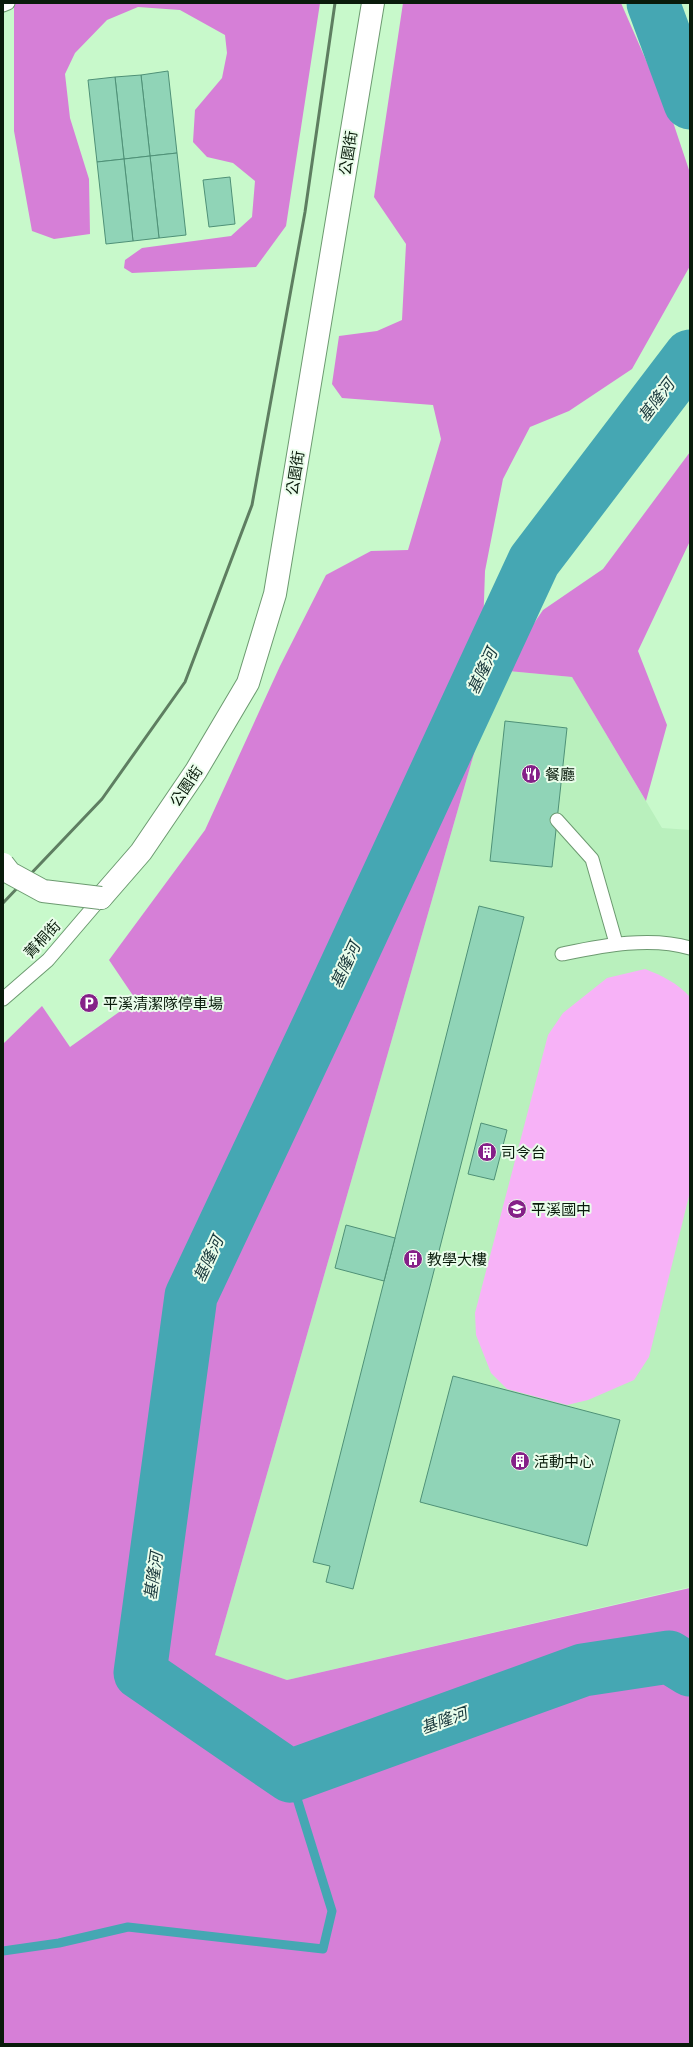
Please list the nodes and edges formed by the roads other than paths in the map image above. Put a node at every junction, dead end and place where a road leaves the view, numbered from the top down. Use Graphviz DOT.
graph roads {
  1 [pos="8,3"];
  2 [pos="373,3"];
  3 [pos="3,5"];
  4 [pos="557,820"];
  5 [pos="3,864"];
  6 [pos="101,898"];
  7 [pos="616,943"];
  8 [pos="690,948"];
  9 [pos="562,954"];
  10 [pos="3,999"];
  1 -- 3 [label="lane"];
  2 -- 6 [label="street, 公園街"];
  4 -- 7 [label="lane"];
  5 -- 6 [label="street, bridge"];
  6 -- 10 [label="lane, 菁桐街"];
  7 -- 8 [label="lane"];
  7 -- 9 [label="lane"];
}
